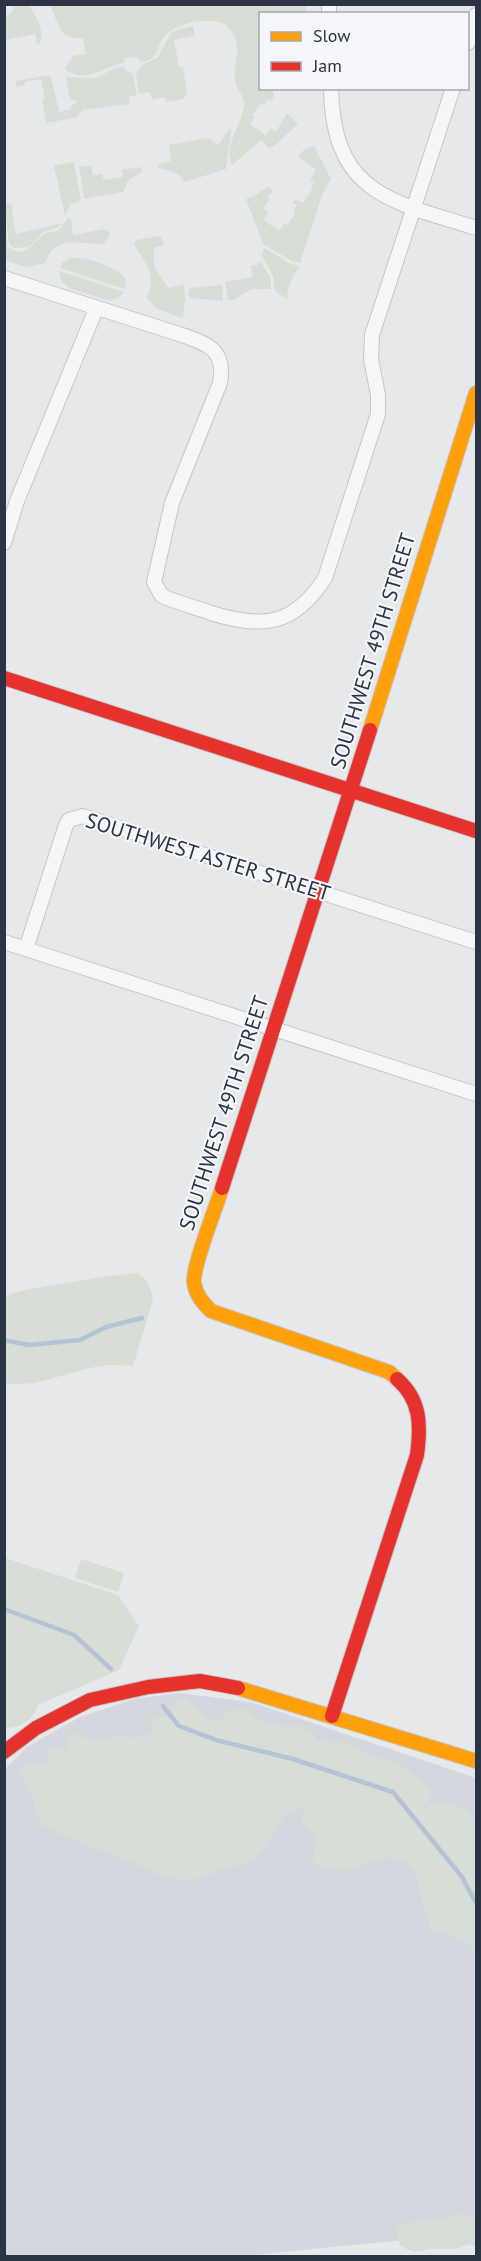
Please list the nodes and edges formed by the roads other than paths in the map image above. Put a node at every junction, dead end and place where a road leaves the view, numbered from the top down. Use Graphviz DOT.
graph roads {
  1 [pos="477,15"];
  2 [pos="469,40"];
  3 [pos="331,90"];
  4 [pos="452,90"];
  5 [pos="414,208"];
  6 [pos="477,228"];
  7 [pos="4,278"];
  8 [pos="96,309"];
  9 [pos="477,393"];
  10 [pos="4,543"];
  11 [pos="4,678"];
  12 [pos="351,791"];
  13 [pos="477,831"];
  14 [pos="318,892"];
  15 [pos="4,942"];
  16 [pos="477,942"];
  17 [pos="26,949"];
  18 [pos="275,1029"];
  19 [pos="477,1094"];
  20 [pos="332,1716"];
  21 [pos="4,1752"];
  22 [pos="477,1761"];
  1 -- 2 [label="street"];
  3 -- 5 [label="street"];
  4 -- 5 [label="street"];
  5 -- 6 [label="street"];
  5 -- 8 [label="street"];
  7 -- 8 [label="street"];
  8 -- 10 [label="street"];
  9 -- 12 [label="street, SOUTHWEST 49TH STREET"];
  11 -- 12 [label="street"];
  12 -- 13 [label="street"];
  12 -- 14 [label="street, SOUTHWEST 49TH STREET"];
  14 -- 16 [label="street, SOUTHWEST ASTER STREET"];
  14 -- 17 [label="street, SOUTHWEST ASTER STREET"];
  14 -- 18 [label="street, SOUTHWEST 49TH STREET"];
  15 -- 17 [label="street"];
  17 -- 18 [label="street"];
  18 -- 19 [label="street"];
  18 -- 20 [label="street, SOUTHWEST 49TH STREET"];
  20 -- 21 [label="street"];
  20 -- 22 [label="street"];
}
